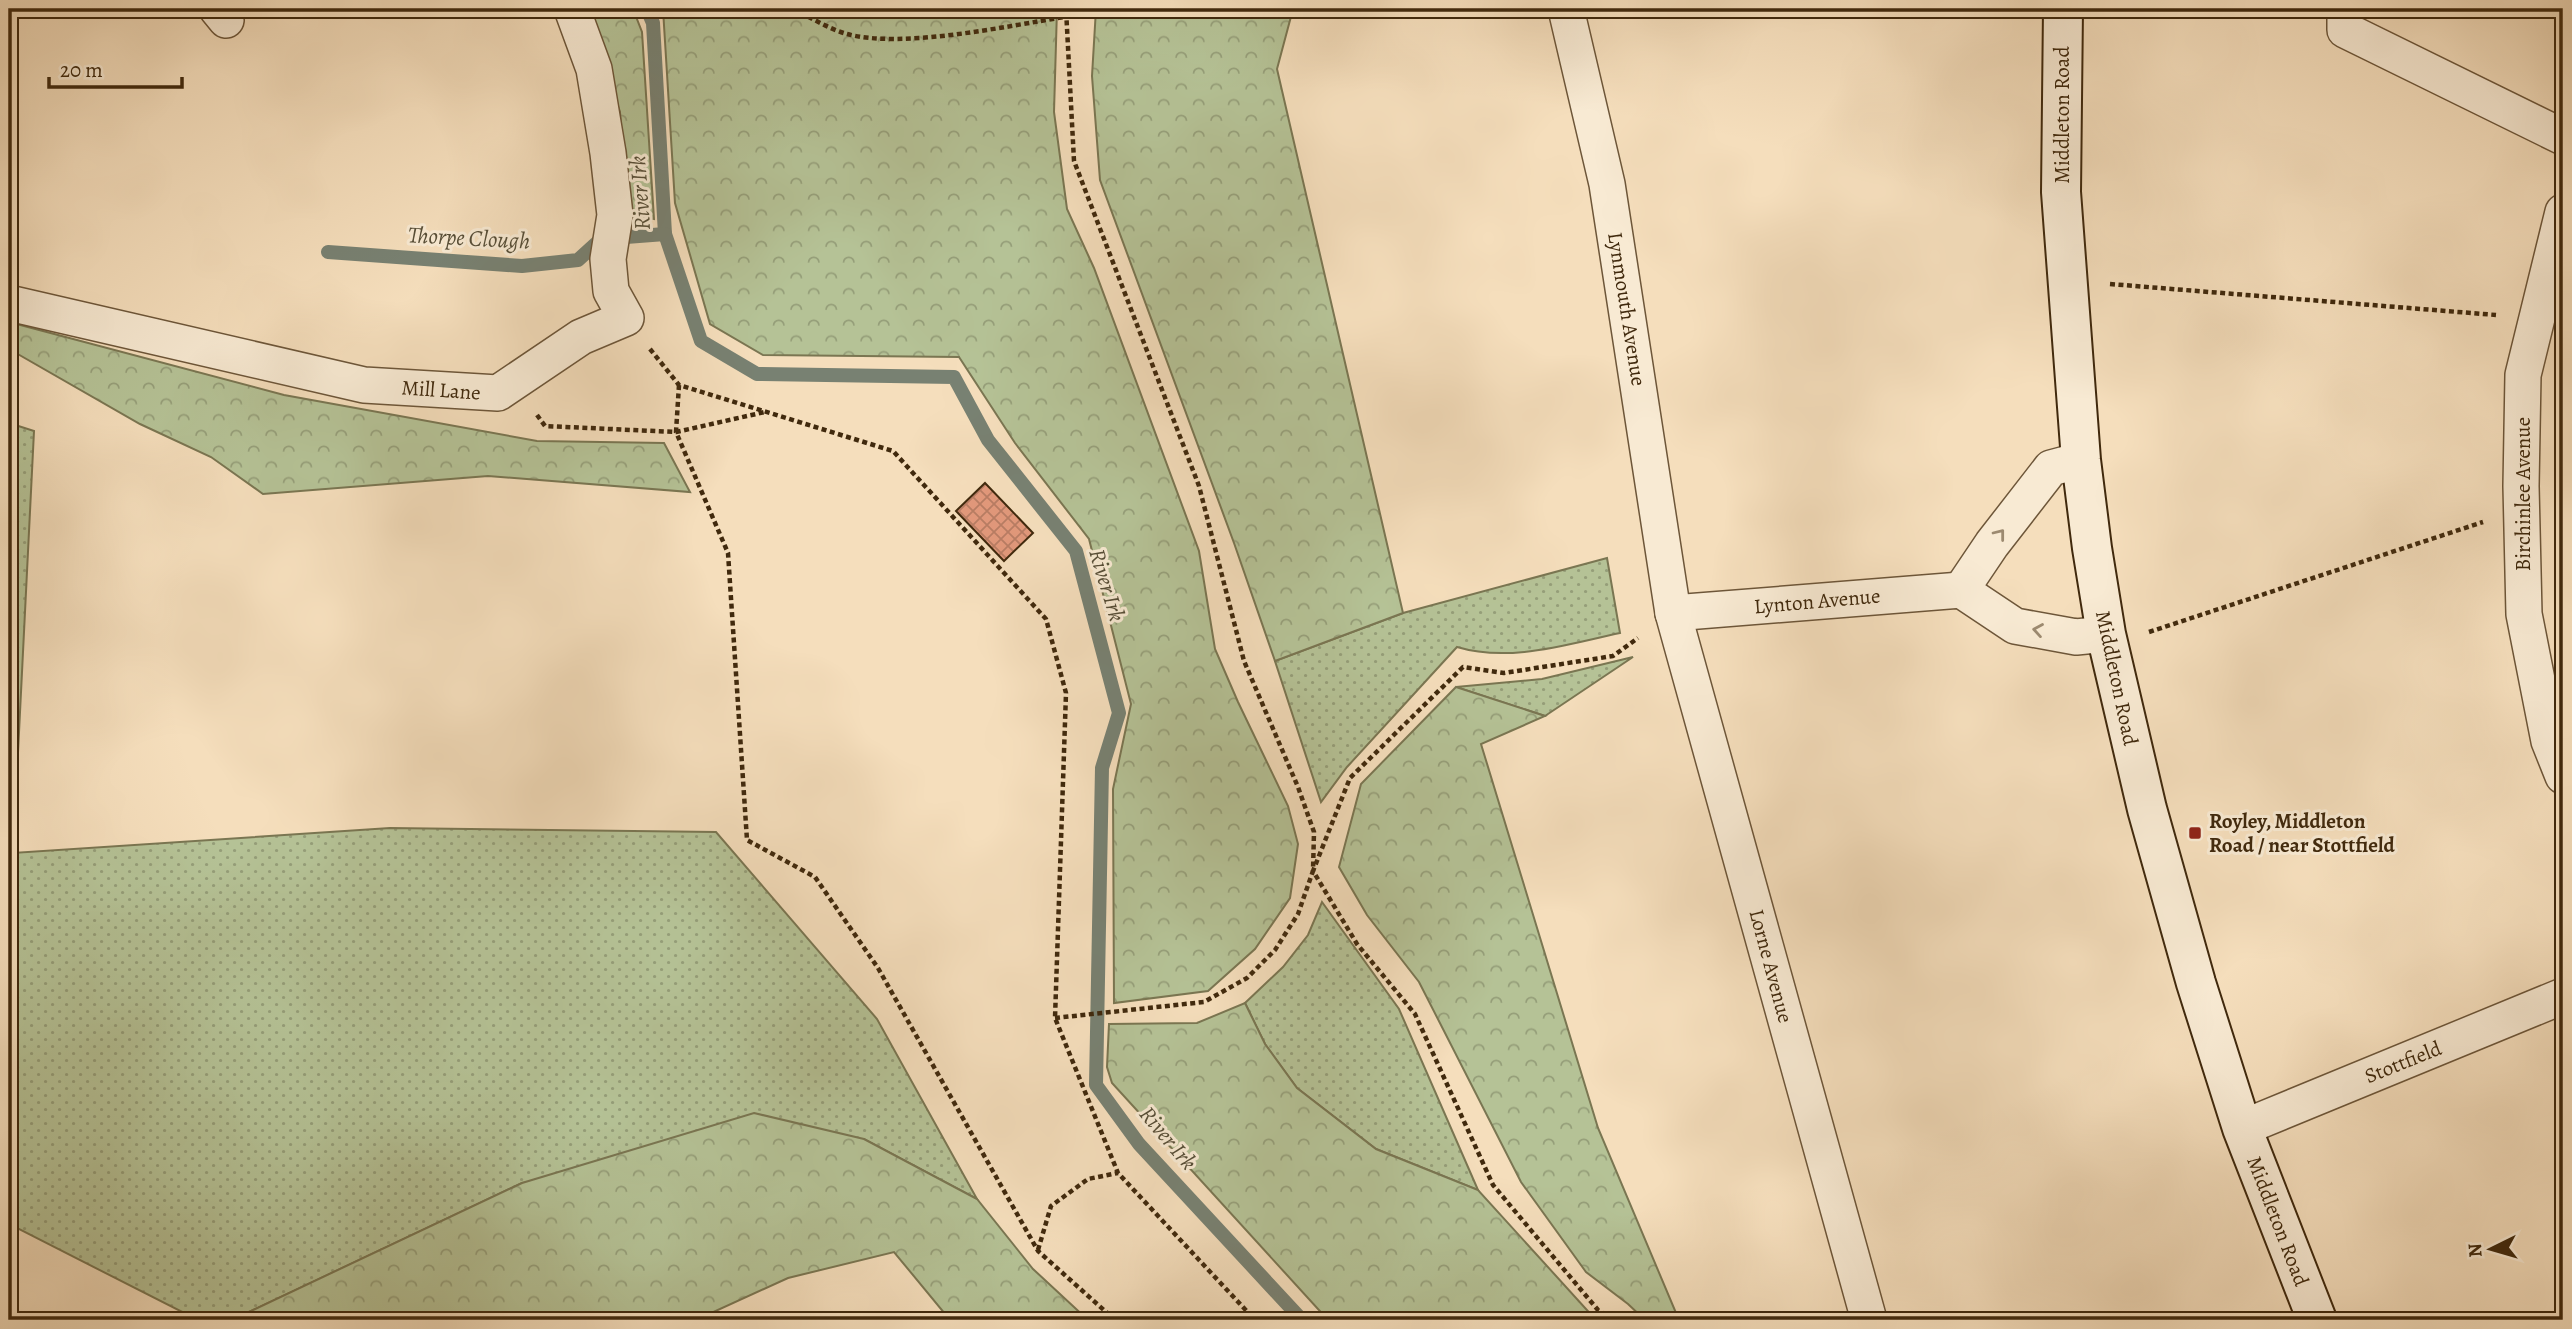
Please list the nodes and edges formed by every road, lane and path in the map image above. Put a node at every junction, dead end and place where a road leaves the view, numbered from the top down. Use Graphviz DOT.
graph roads {
  1 [pos="572,9"];
  2 [pos="793,9"];
  3 [pos="1066,9"];
  4 [pos="1566,9"];
  5 [pos="2063,9"];
  6 [pos="2345,9"];
  7 [pos="1065,17"];
  8 [pos="2563,137"];
  9 [pos="2563,212"];
  10 [pos="2067,280"];
  11 [pos="9,303"];
  12 [pos="626,318"];
  13 [pos="2536,318"];
  14 [pos="514,382"];
  15 [pos="679,385"];
  16 [pos="766,412"];
  17 [pos="676,432"];
  18 [pos="2081,460"];
  19 [pos="2521,510"];
  20 [pos="1961,590"];
  21 [pos="1673,613"];
  22 [pos="2107,640"];
  23 [pos="2563,776"];
  24 [pos="1312,871"];
  25 [pos="2563,996"];
  26 [pos="1055,1017"];
  27 [pos="2242,1128"];
  28 [pos="1118,1173"];
  29 [pos="1038,1251"];
  30 [pos="1115,1320"];
  31 [pos="1255,1320"];
  32 [pos="1613,1320"];
  33 [pos="1869,1320"];
  34 [pos="2317,1320"];
  1 -- 12 [label="street"];
  2 -- 7 [label="path"];
  3 -- 7 [label="path"];
  4 -- 21 [label="street, Lynmouth Avenue"];
  5 -- 10 [label="main road, Middleton Road"];
  6 -- 8 [label="street"];
  7 -- 24 [label="path"];
  9 -- 13 [label="street, Birchinlee Avenue"];
  10 -- 13 [label="path"];
  10 -- 18 [label="main road, Middleton Road"];
  11 -- 14 [label="street, Mill Lane"];
  12 -- 14 [label="street, Mill Lane"];
  12 -- 15 [label="path"];
  13 -- 19 [label="street, Birchinlee Avenue"];
  14 -- 17 [label="path"];
  15 -- 16 [label="path"];
  15 -- 17 [label="path"];
  16 -- 17 [label="path"];
  16 -- 26 [label="path"];
  17 -- 29 [label="path"];
  20 -- 18 [label="street, one-way"];
  18 -- 22 [label="main road, Middleton Road"];
  19 -- 22 [label="path"];
  19 -- 23 [label="street, Birchinlee Avenue"];
  20 -- 21 [label="street, Lynton Avenue"];
  22 -- 20 [label="street, one-way"];
  21 -- 24 [label="path"];
  21 -- 33 [label="street, Lorne Avenue"];
  22 -- 27 [label="main road, Middleton Road"];
  24 -- 26 [label="path"];
  24 -- 32 [label="path"];
  25 -- 27 [label="street, Stottfield"];
  26 -- 28 [label="path"];
  27 -- 34 [label="main road, Middleton Road"];
  28 -- 29 [label="path"];
  28 -- 31 [label="path"];
  29 -- 30 [label="path"];
}
